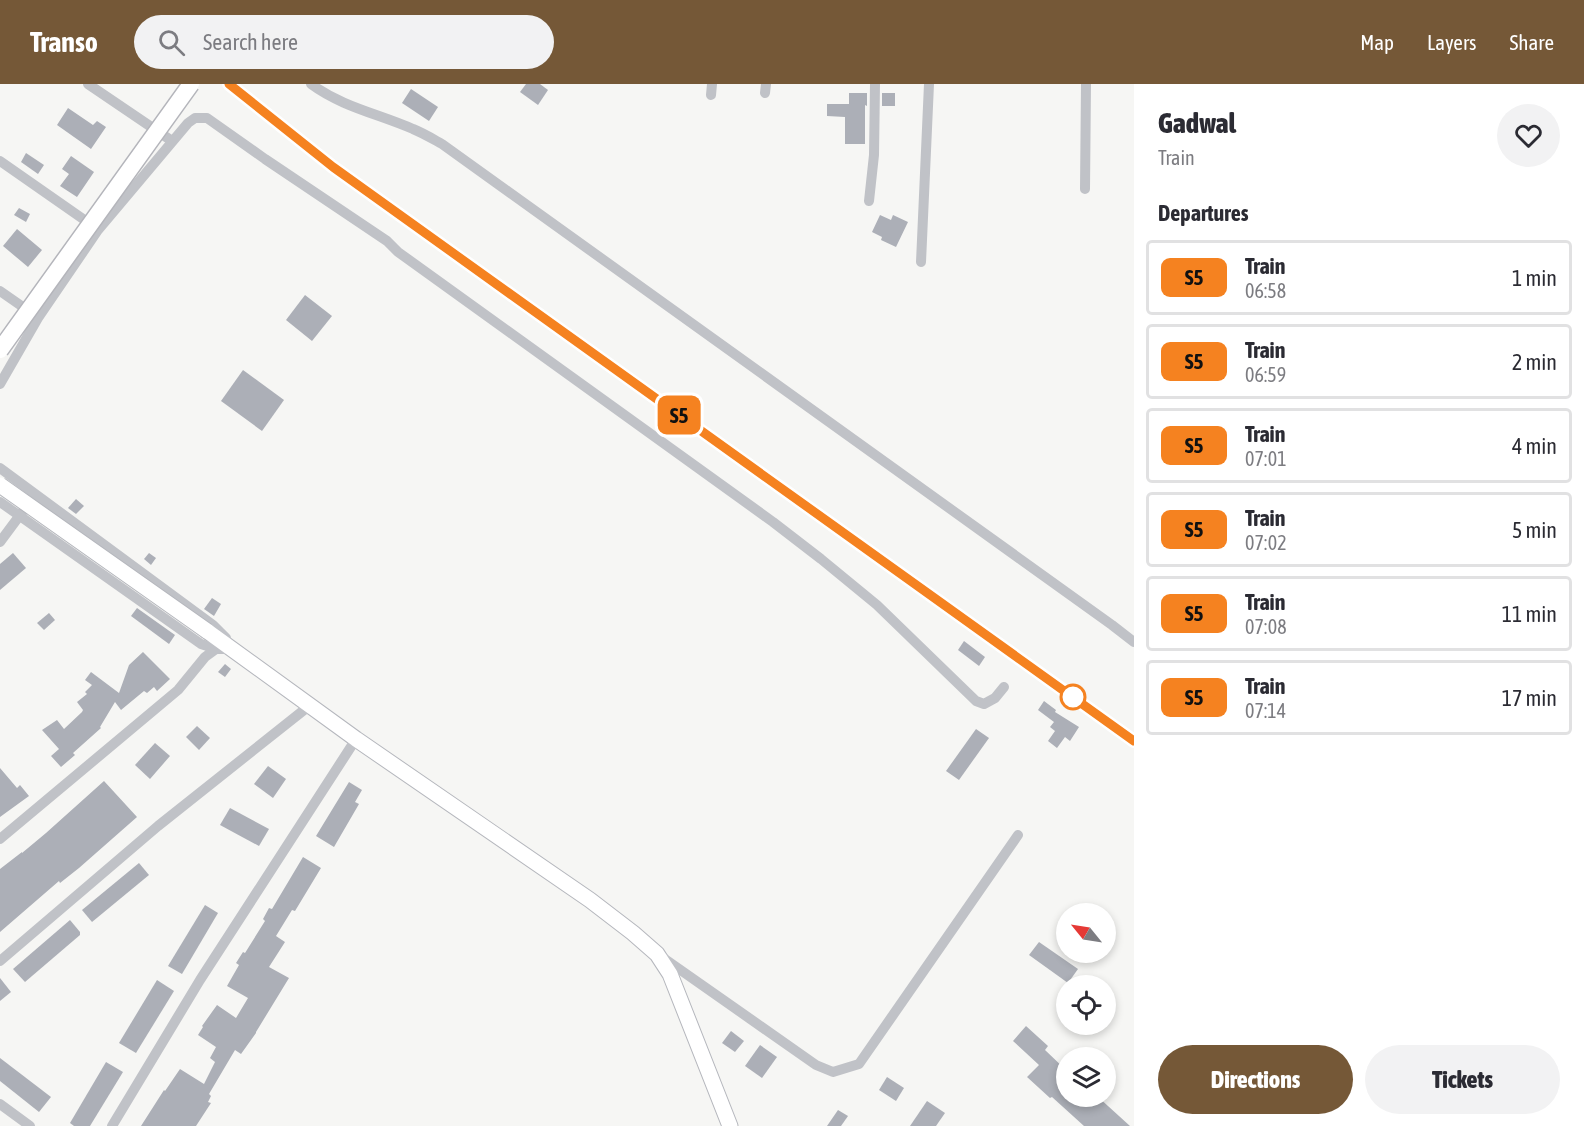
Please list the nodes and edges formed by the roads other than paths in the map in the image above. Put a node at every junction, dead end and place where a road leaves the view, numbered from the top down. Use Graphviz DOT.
graph roads {
  1 [pos="88,84"];
  2 [pos="191,84"];
  3 [pos="310,84"];
  4 [pos="875,84"];
  5 [pos="930,84"];
  6 [pos="1086,84"];
  7 [pos="172,141"];
  8 [pos="0,161"];
  9 [pos="1085,189"];
  10 [pos="869,201"];
  11 [pos="98,230"];
  12 [pos="921,262"];
  13 [pos="0,291"];
  14 [pos="38,318"];
  15 [pos="0,350"];
  16 [pos="0,384"];
  17 [pos="0,468"];
  18 [pos="0,485"];
  19 [pos="35,494"];
  20 [pos="0,502"];
  21 [pos="20,516"];
  22 [pos="0,542"];
  23 [pos="1134,642"];
  24 [pos="233,648"];
  25 [pos="216,649"];
  26 [pos="1004,687"];
  27 [pos="309,706"];
  28 [pos="356,739"];
  29 [pos="1018,835"];
  30 [pos="0,839"];
  31 [pos="657,954"];
  32 [pos="0,962"];
  33 [pos="1,1107"];
  34 [pos="30,1126"];
  35 [pos="112,1126"];
  36 [pos="730,1126"];
  1 -- 7 [label="street"];
  2 -- 15 [label="main road, bridge"];
  3 -- 23 [label="street"];
  4 -- 10 [label="street"];
  5 -- 12 [label="street"];
  6 -- 9 [label="street"];
  7 -- 11 [label="street"];
  7 -- 26 [label="street"];
  8 -- 11 [label="street"];
  11 -- 14 [label="street"];
  13 -- 14 [label="street"];
  14 -- 16 [label="street"];
  17 -- 19 [label="street"];
  18 -- 24 [label="main road, bridge"];
  19 -- 21 [label="street"];
  19 -- 24 [label="street"];
  20 -- 21 [label="street"];
  21 -- 22 [label="street"];
  21 -- 25 [label="street"];
  24 -- 25 [label="street"];
  24 -- 27 [label="main road"];
  25 -- 30 [label="street"];
  27 -- 28 [label="main road"];
  27 -- 32 [label="street"];
  28 -- 31 [label="main road"];
  28 -- 35 [label="street"];
  29 -- 31 [label="street"];
  31 -- 36 [label="main road"];
  33 -- 34 [label="street"];
}
